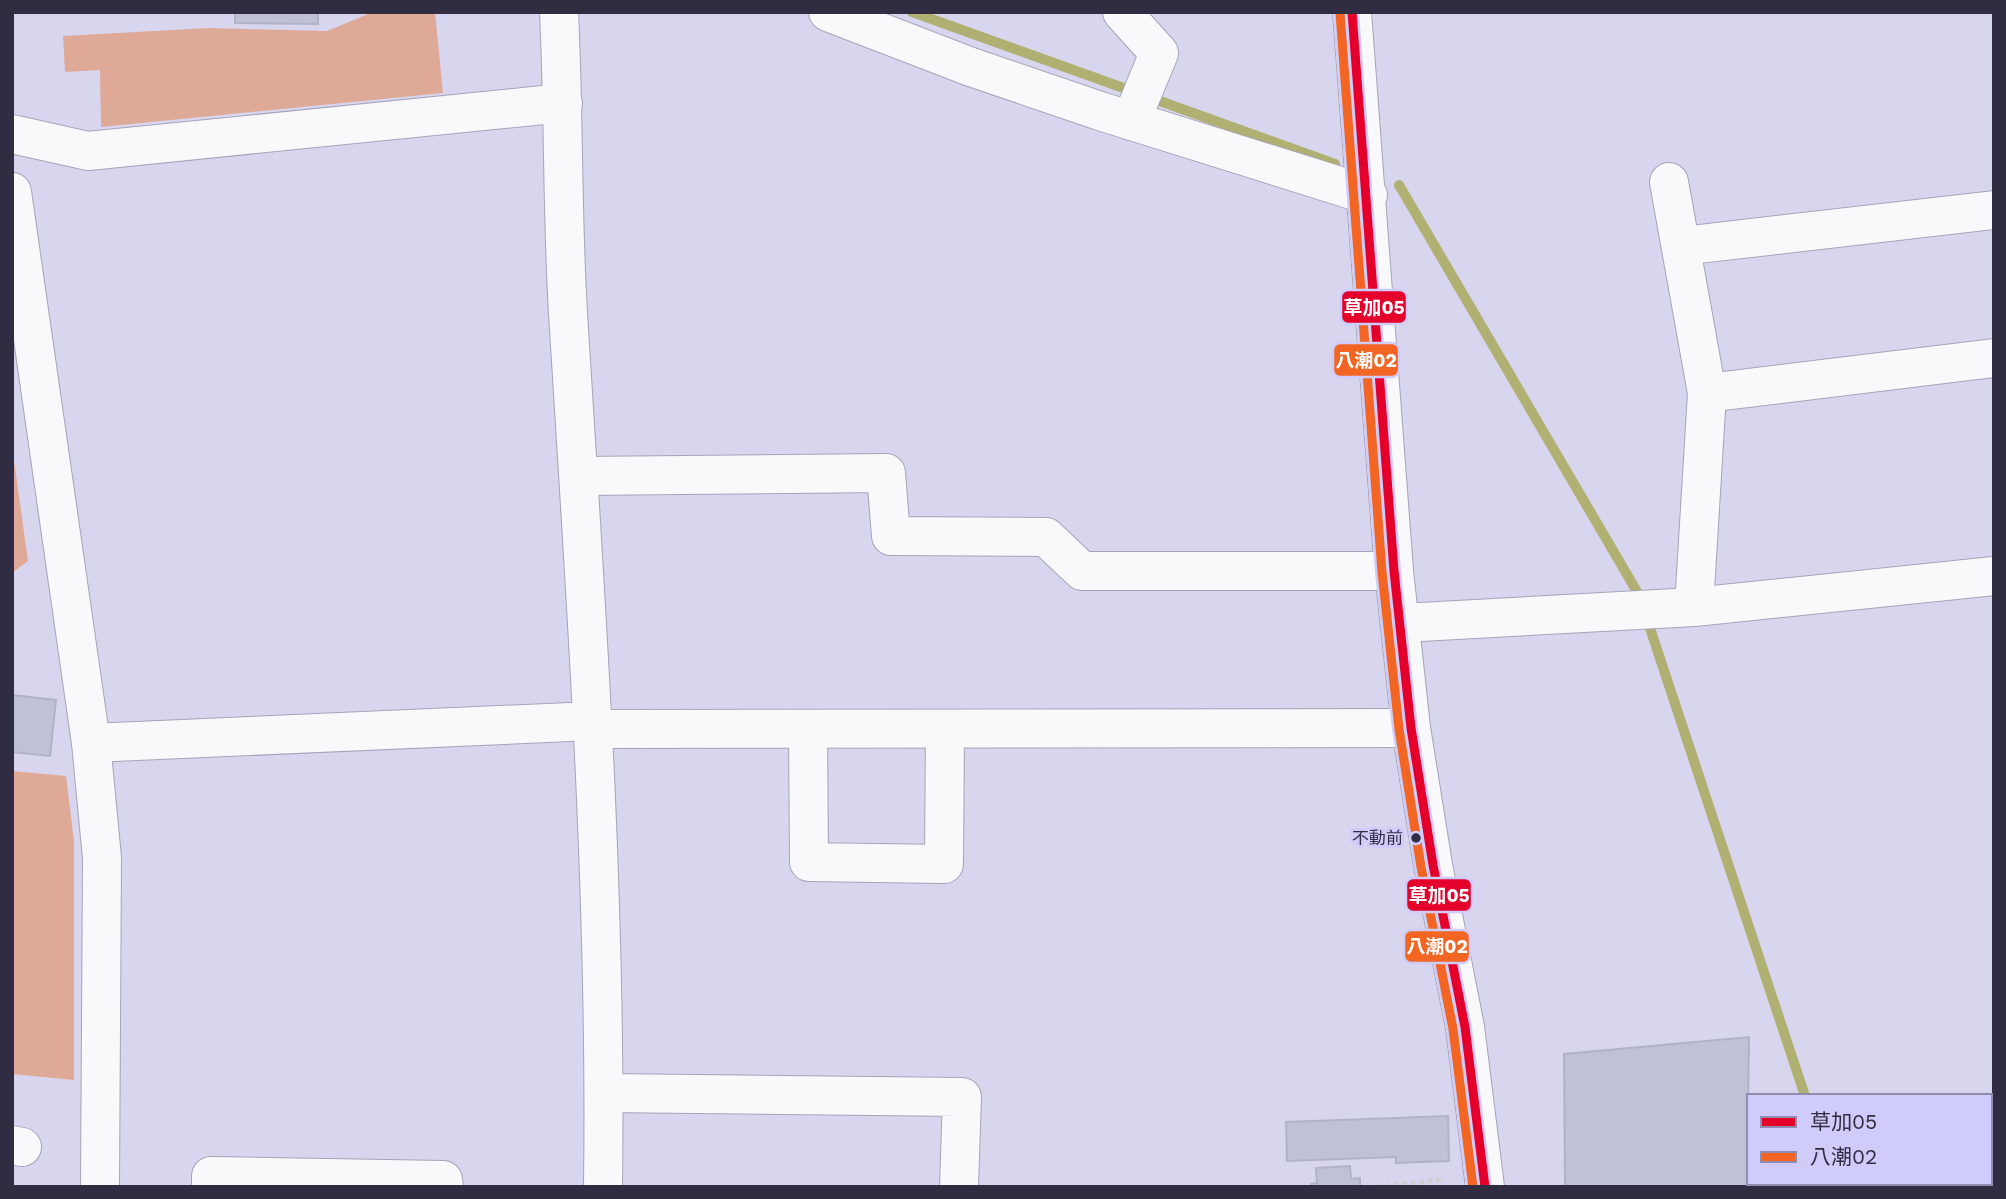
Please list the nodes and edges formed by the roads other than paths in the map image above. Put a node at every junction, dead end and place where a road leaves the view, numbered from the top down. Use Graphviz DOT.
graph roads {
  1 [pos="559,12"];
  2 [pos="1122,12"];
  3 [pos="1352,12"];
  4 [pos="838,14"];
  5 [pos="563,103"];
  6 [pos="1131,121"];
  7 [pos="12,134"];
  8 [pos="1669,182"];
  9 [pos="12,192"];
  10 [pos="1368,195"];
  11 [pos="1994,210"];
  12 [pos="1682,246"];
  13 [pos="1994,358"];
  14 [pos="1707,393"];
  15 [pos="579,475"];
  16 [pos="1394,571"];
  17 [pos="1994,576"];
  18 [pos="1694,607"];
  19 [pos="1402,623"];
  20 [pos="593,725"];
  21 [pos="1411,728"];
  22 [pos="808,729"];
  23 [pos="945,729"];
  24 [pos="91,743"];
  25 [pos="604,1093"];
  26 [pos="1485,1181"];
  27 [pos="100,1187"];
  28 [pos="211,1187"];
  29 [pos="444,1187"];
  30 [pos="603,1187"];
  31 [pos="959,1187"];
  1 -- 5 [label="street"];
  2 -- 6 [label="street"];
  3 -- 10 [label="street"];
  4 -- 6 [label="street"];
  5 -- 7 [label="street"];
  5 -- 15 [label="street"];
  6 -- 10 [label="street"];
  8 -- 12 [label="street"];
  9 -- 24 [label="street"];
  10 -- 16 [label="street"];
  11 -- 12 [label="street"];
  12 -- 14 [label="street"];
  13 -- 14 [label="street"];
  14 -- 18 [label="street"];
  15 -- 16 [label="street"];
  15 -- 20 [label="street"];
  16 -- 19 [label="street"];
  17 -- 18 [label="street"];
  18 -- 19 [label="street"];
  19 -- 21 [label="street"];
  20 -- 22 [label="street"];
  20 -- 24 [label="street"];
  20 -- 25 [label="street"];
  21 -- 23 [label="street"];
  21 -- 26 [label="street"];
  22 -- 23 [label="street"];
  22 -- 23 [label="street"];
  24 -- 27 [label="street"];
  25 -- 30 [label="street"];
  25 -- 31 [label="street"];
  28 -- 29 [label="street"];
}
